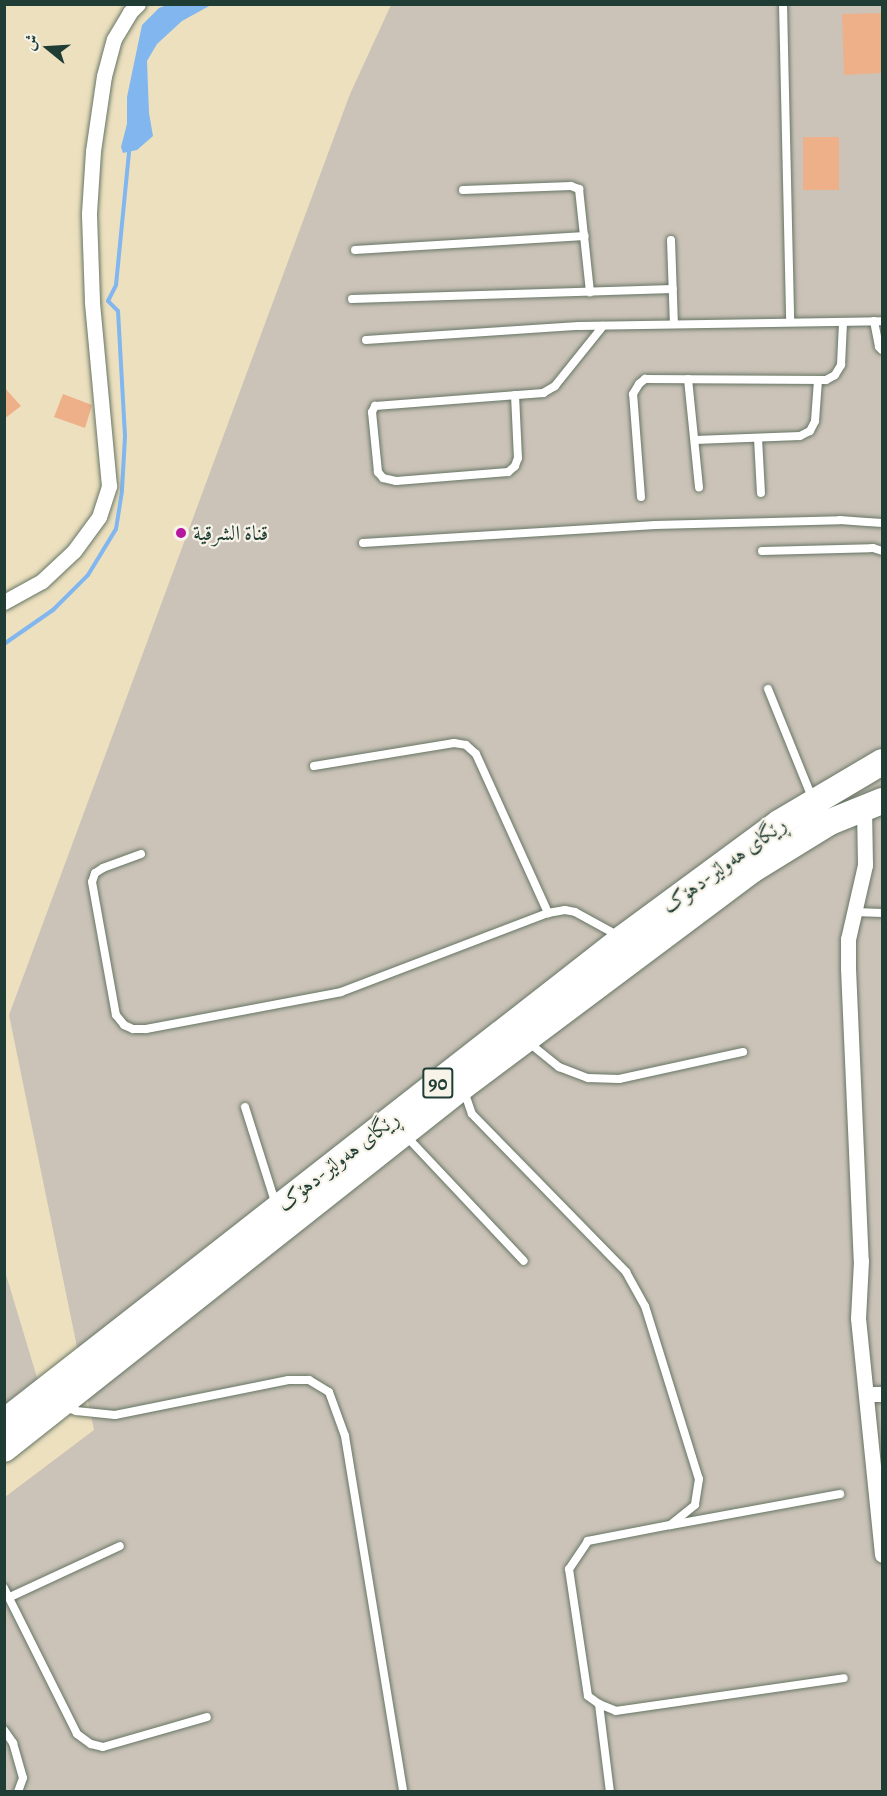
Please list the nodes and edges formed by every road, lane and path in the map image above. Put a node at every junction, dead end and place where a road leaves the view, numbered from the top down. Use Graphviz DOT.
graph roads {
  1 [pos="138,4"];
  2 [pos="783,4"];
  3 [pos="463,190"];
  4 [pos="585,236"];
  5 [pos="671,240"];
  6 [pos="355,250"];
  7 [pos="673,289"];
  8 [pos="590,292"];
  9 [pos="352,299"];
  10 [pos="878,321"];
  11 [pos="790,322"];
  12 [pos="843,322"];
  13 [pos="674,324"];
  14 [pos="603,326"];
  15 [pos="366,340"];
  16 [pos="882,350"];
  17 [pos="688,379"];
  18 [pos="818,380"];
  19 [pos="515,395"];
  20 [pos="758,438"];
  21 [pos="695,440"];
  22 [pos="699,487"];
  23 [pos="760,493"];
  24 [pos="641,497"];
  25 [pos="882,523"];
  26 [pos="363,543"];
  27 [pos="762,551"];
  28 [pos="882,551"];
  29 [pos="4,602"];
  30 [pos="768,688"];
  31 [pos="882,762"];
  32 [pos="314,766"];
  33 [pos="814,804"];
  34 [pos="873,804"];
  35 [pos="141,854"];
  36 [pos="855,912"];
  37 [pos="548,913"];
  38 [pos="882,913"];
  39 [pos="623,938"];
  40 [pos="524,1039"];
  41 [pos="743,1052"];
  42 [pos="462,1087"];
  43 [pos="245,1107"];
  44 [pos="404,1133"];
  45 [pos="277,1209"];
  46 [pos="524,1261"];
  47 [pos="866,1394"];
  48 [pos="882,1394"];
  49 [pos="60,1405"];
  50 [pos="4,1422"];
  51 [pos="4,1449"];
  52 [pos="840,1494"];
  53 [pos="670,1526"];
  54 [pos="120,1546"];
  55 [pos="882,1555"];
  56 [pos="4,1588"];
  57 [pos="10,1597"];
  58 [pos="844,1678"];
  59 [pos="599,1704"];
  60 [pos="207,1717"];
  61 [pos="4,1730"];
  62 [pos="18,1791"];
  63 [pos="403,1791"];
  64 [pos="610,1791"];
  1 -- 29 [label="street"];
  2 -- 11 [label="lane"];
  3 -- 4 [label="lane"];
  4 -- 6 [label="lane"];
  4 -- 8 [label="lane"];
  5 -- 7 [label="lane"];
  7 -- 8 [label="lane"];
  7 -- 13 [label="lane"];
  8 -- 9 [label="lane"];
  10 -- 12 [label="lane"];
  10 -- 16 [label="lane"];
  11 -- 12 [label="lane"];
  11 -- 13 [label="lane"];
  12 -- 18 [label="lane"];
  13 -- 14 [label="lane"];
  14 -- 15 [label="lane"];
  14 -- 19 [label="lane"];
  17 -- 18 [label="lane"];
  17 -- 21 [label="lane"];
  17 -- 24 [label="lane"];
  18 -- 20 [label="lane"];
  19 -- 19 [label="lane"];
  20 -- 21 [label="lane"];
  20 -- 23 [label="lane"];
  21 -- 22 [label="lane"];
  25 -- 26 [label="lane"];
  27 -- 28 [label="lane"];
  30 -- 33 [label="lane"];
  31 -- 33 [label="highway, ڕێگای هەولێر-دهۆک / 90"];
  32 -- 37 [label="lane"];
  33 -- 39 [label="highway, ڕێگای هەولێر-دهۆک / 90"];
  34 -- 36 [label="street"];
  34 -- 40 [label="highway, ڕێگای هەولێر-دهۆک / 90"];
  35 -- 37 [label="lane"];
  36 -- 38 [label="lane"];
  36 -- 47 [label="street"];
  37 -- 39 [label="lane"];
  39 -- 45 [label="highway, ڕێگای هەولێر-دهۆک / 90"];
  40 -- 41 [label="lane"];
  40 -- 42 [label="highway, ڕێگای هەولێر-دهۆک / 90"];
  42 -- 44 [label="highway, ڕێگای هەولێر-دهۆک / 90"];
  42 -- 53 [label="lane"];
  43 -- 45 [label="lane"];
  44 -- 46 [label="lane"];
  44 -- 49 [label="highway, ڕێگای هەولێر-دهۆک / 90"];
  45 -- 50 [label="highway, ڕێگای هەولێر-دهۆک / 90"];
  47 -- 48 [label="street"];
  47 -- 55 [label="street"];
  49 -- 51 [label="highway, ڕێگای هەولێر-دهۆک / 90"];
  49 -- 63 [label="lane"];
  52 -- 53 [label="lane"];
  53 -- 59 [label="lane"];
  54 -- 57 [label="lane"];
  56 -- 57 [label="lane"];
  57 -- 60 [label="lane"];
  58 -- 59 [label="lane"];
  59 -- 64 [label="lane"];
  61 -- 62 [label="lane"];
}
